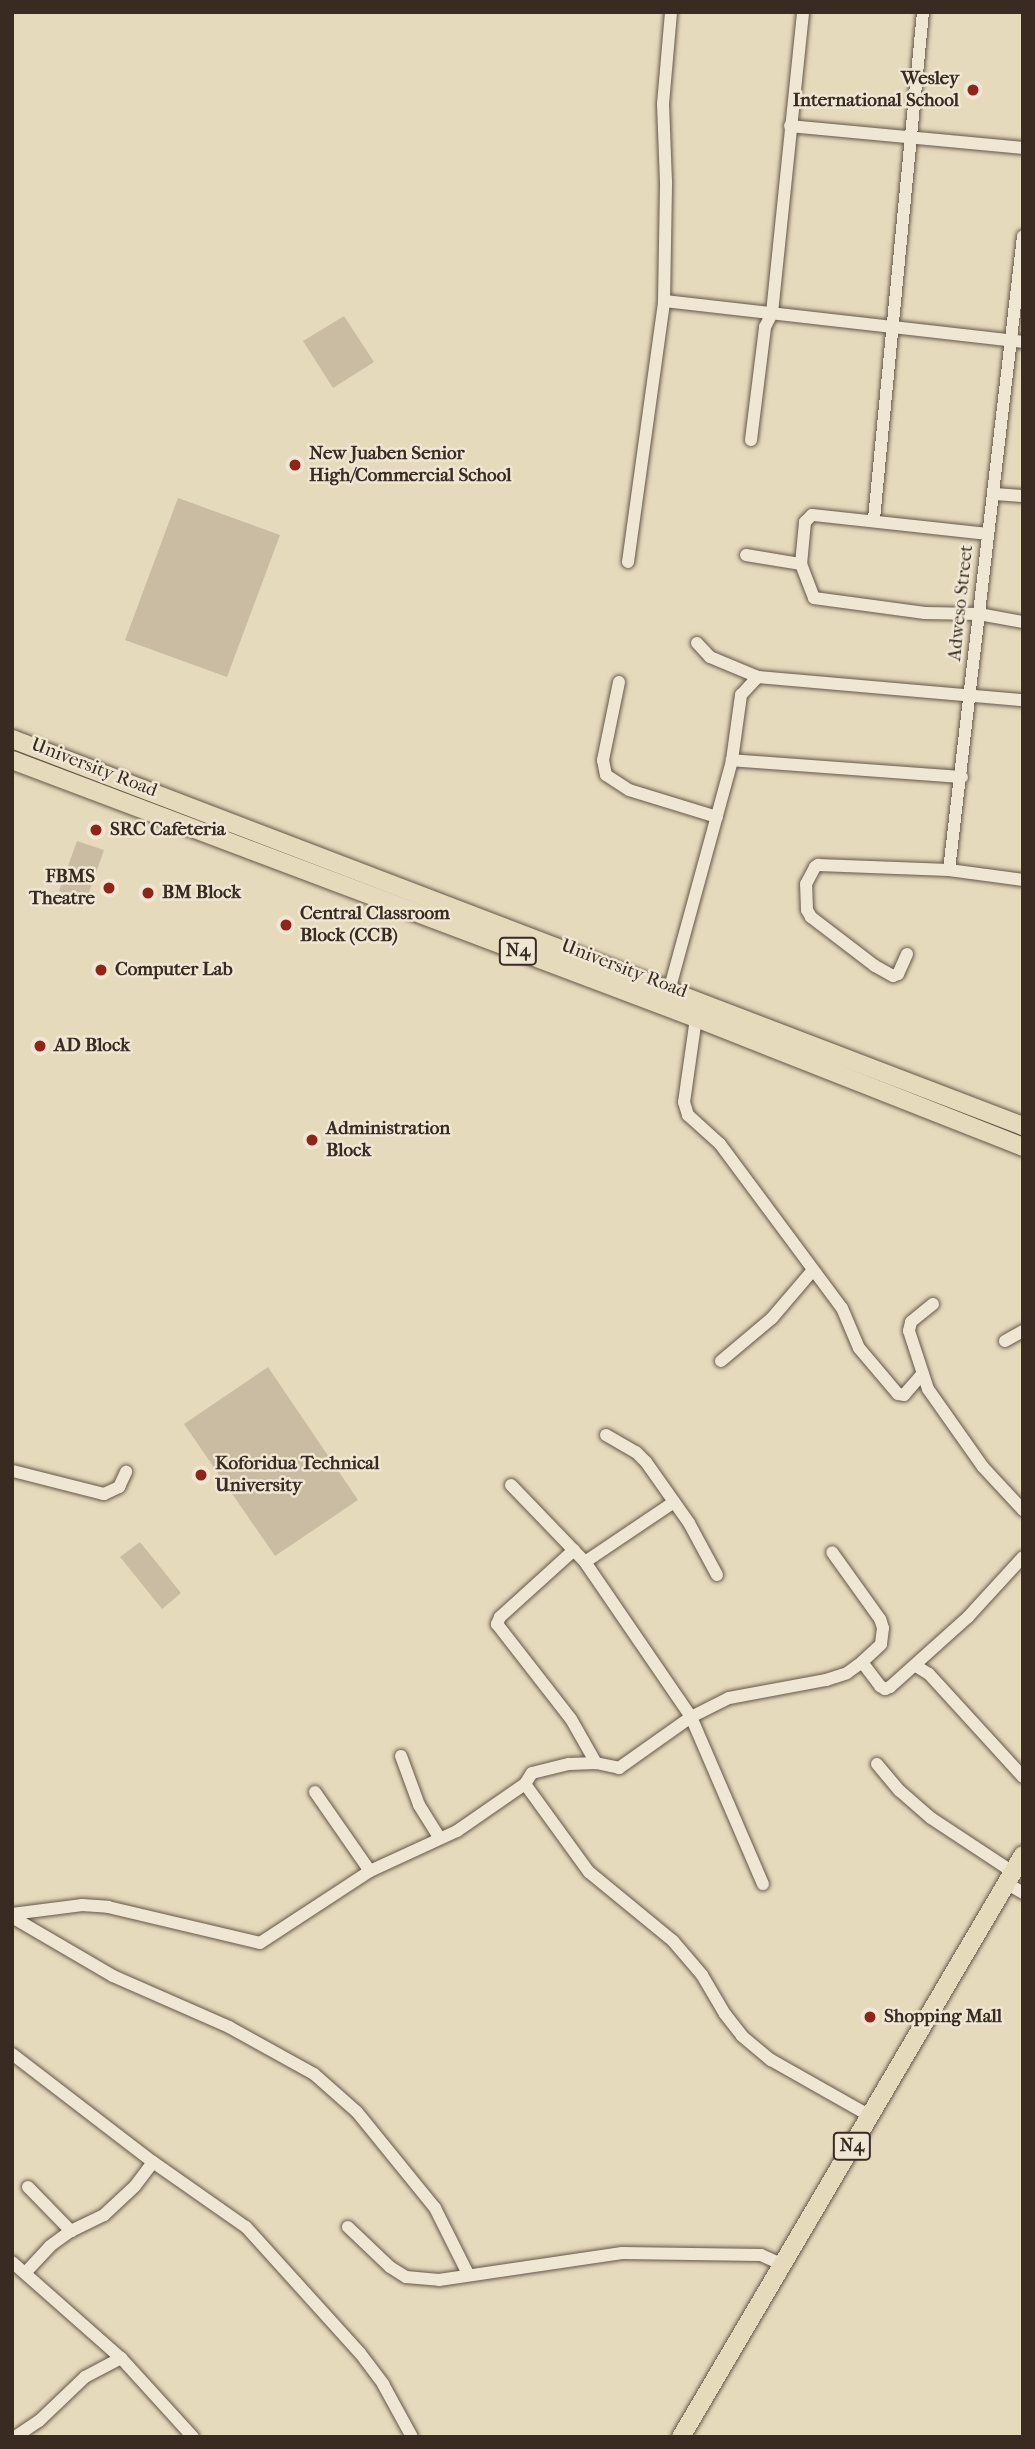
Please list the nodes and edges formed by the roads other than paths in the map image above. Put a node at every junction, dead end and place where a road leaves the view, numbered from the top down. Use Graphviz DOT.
graph roads {
  1 [pos="671,12"];
  2 [pos="803,12"];
  3 [pos="923,12"];
  4 [pos="790,126"];
  5 [pos="912,140"];
  6 [pos="1023,148"];
  7 [pos="1023,236"];
  8 [pos="664,301"];
  9 [pos="772,313"];
  10 [pos="892,329"];
  11 [pos="1016,341"];
  12 [pos="751,440"];
  13 [pos="994,494"];
  14 [pos="1023,496"];
  15 [pos="874,519"];
  16 [pos="988,534"];
  17 [pos="746,555"];
  18 [pos="628,562"];
  19 [pos="801,564"];
  20 [pos="979,614"];
  21 [pos="1023,622"];
  22 [pos="697,643"];
  23 [pos="758,677"];
  24 [pos="619,682"];
  25 [pos="970,696"];
  26 [pos="1023,701"];
  27 [pos="12,738"];
  28 [pos="12,760"];
  29 [pos="732,760"];
  30 [pos="961,777"];
  31 [pos="717,817"];
  32 [pos="949,870"];
  33 [pos="1023,880"];
  34 [pos="907,954"];
  35 [pos="669,991"];
  36 [pos="696,1018"];
  37 [pos="1023,1126"];
  38 [pos="1023,1147"];
  39 [pos="813,1270"];
  40 [pos="933,1304"];
  41 [pos="1023,1331"];
  42 [pos="1005,1341"];
  43 [pos="721,1361"];
  44 [pos="922,1374"];
  45 [pos="606,1435"];
  46 [pos="13,1471"];
  47 [pos="126,1472"];
  48 [pos="512,1485"];
  49 [pos="674,1502"];
  50 [pos="1023,1510"];
  51 [pos="574,1550"];
  52 [pos="832,1552"];
  53 [pos="1023,1557"];
  54 [pos="585,1562"];
  55 [pos="717,1575"];
  56 [pos="862,1662"];
  57 [pos="916,1666"];
  58 [pos="691,1717"];
  59 [pos="401,1756"];
  60 [pos="596,1763"];
  61 [pos="877,1764"];
  62 [pos="1023,1777"];
  63 [pos="525,1784"];
  64 [pos="315,1792"];
  65 [pos="439,1837"];
  66 [pos="1023,1855"];
  67 [pos="370,1871"];
  68 [pos="1010,1877"];
  69 [pos="763,1884"];
  70 [pos="1023,1893"];
  71 [pos="12,1916"];
  72 [pos="12,2054"];
  73 [pos="870,2116"];
  74 [pos="153,2162"];
  75 [pos="28,2187"];
  76 [pos="348,2227"];
  77 [pos="71,2231"];
  78 [pos="12,2262"];
  79 [pos="782,2264"];
  80 [pos="26,2272"];
  81 [pos="468,2274"];
  82 [pos="121,2358"];
  83 [pos="15,2437"];
  84 [pos="193,2437"];
  85 [pos="412,2437"];
  86 [pos="681,2437"];
  1 -- 8 [label="street"];
  2 -- 4 [label="street"];
  3 -- 5 [label="street"];
  4 -- 5 [label="street"];
  4 -- 9 [label="street"];
  5 -- 6 [label="street"];
  5 -- 10 [label="street"];
  7 -- 11 [label="street, Adweso Street"];
  8 -- 9 [label="street"];
  8 -- 18 [label="street"];
  9 -- 10 [label="street"];
  9 -- 12 [label="street"];
  10 -- 11 [label="street"];
  10 -- 15 [label="street"];
  11 -- 13 [label="street, Adweso Street"];
  13 -- 14 [label="street"];
  13 -- 16 [label="street, Adweso Street"];
  15 -- 16 [label="street"];
  15 -- 19 [label="street"];
  16 -- 20 [label="street, Adweso Street"];
  17 -- 19 [label="street"];
  19 -- 20 [label="street"];
  20 -- 21 [label="street"];
  20 -- 25 [label="street, Adweso Street"];
  22 -- 23 [label="street"];
  23 -- 25 [label="street"];
  23 -- 29 [label="street"];
  24 -- 31 [label="street"];
  25 -- 26 [label="street"];
  25 -- 30 [label="street, Adweso Street"];
  27 -- 35 [label="highway, University Road / N4"];
  28 -- 36 [label="highway, University Road / N4"];
  29 -- 30 [label="street"];
  29 -- 31 [label="street"];
  30 -- 32 [label="street, Adweso Street"];
  31 -- 35 [label="street"];
  32 -- 33 [label="street"];
  32 -- 34 [label="street"];
  35 -- 37 [label="highway, University Road / N4"];
  36 -- 38 [label="highway, University Road / N4"];
  36 -- 39 [label="street"];
  39 -- 43 [label="street"];
  39 -- 44 [label="street"];
  40 -- 44 [label="street"];
  41 -- 42 [label="street"];
  44 -- 50 [label="street"];
  45 -- 49 [label="street"];
  46 -- 47 [label="street"];
  48 -- 51 [label="street"];
  49 -- 54 [label="street"];
  49 -- 55 [label="street"];
  51 -- 54 [label="street"];
  51 -- 60 [label="street"];
  52 -- 56 [label="street"];
  53 -- 57 [label="street"];
  54 -- 58 [label="street"];
  56 -- 57 [label="street"];
  56 -- 58 [label="street"];
  57 -- 62 [label="street"];
  58 -- 60 [label="street"];
  58 -- 69 [label="street"];
  59 -- 65 [label="street"];
  60 -- 63 [label="street"];
  61 -- 68 [label="street"];
  63 -- 65 [label="street"];
  63 -- 73 [label="street"];
  64 -- 67 [label="street"];
  65 -- 67 [label="street"];
  66 -- 68 [label="highway, N4"];
  67 -- 71 [label="street"];
  68 -- 70 [label="street"];
  68 -- 73 [label="highway, N4"];
  71 -- 81 [label="street"];
  72 -- 74 [label="street"];
  73 -- 79 [label="highway, N4"];
  74 -- 77 [label="street"];
  74 -- 85 [label="street"];
  75 -- 77 [label="street"];
  76 -- 81 [label="street"];
  77 -- 80 [label="street"];
  78 -- 80 [label="street"];
  79 -- 81 [label="street"];
  79 -- 86 [label="highway, N4"];
  80 -- 82 [label="street"];
  82 -- 83 [label="street"];
  82 -- 84 [label="street"];
}
